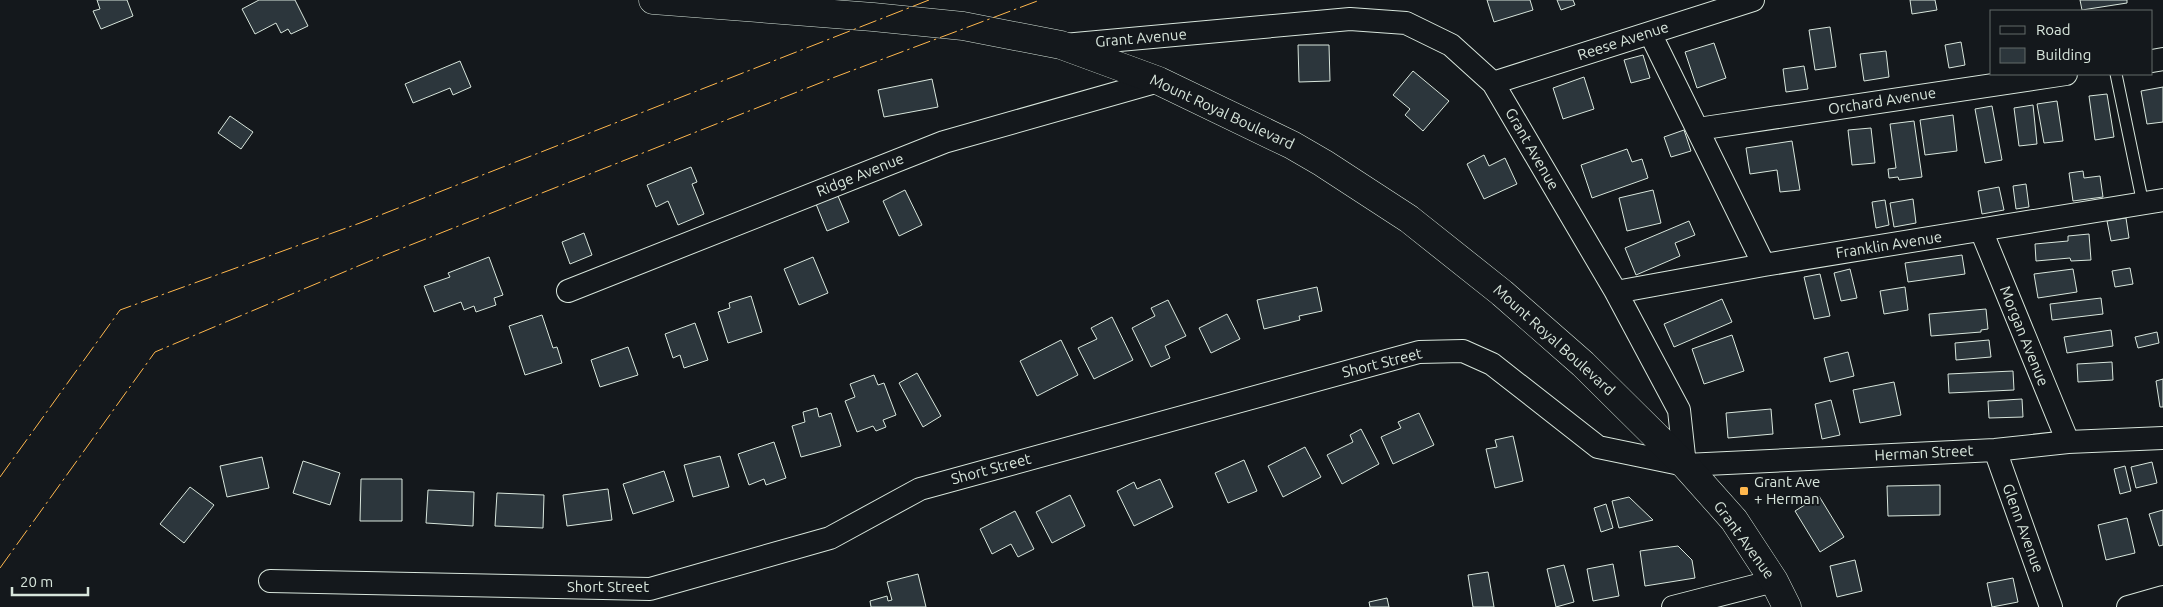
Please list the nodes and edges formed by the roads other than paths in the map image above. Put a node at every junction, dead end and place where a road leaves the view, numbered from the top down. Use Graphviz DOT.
graph roads {
  1 [pos="652,0"];
  2 [pos="1753,0"];
  3 [pos="1650,33"];
  4 [pos="1061,46"];
  5 [pos="2059,75"];
  6 [pos="2116,75"];
  7 [pos="1159,81"];
  8 [pos="1493,83"];
  9 [pos="1698,129"];
  10 [pos="2153,202"];
  11 [pos="1980,230"];
  12 [pos="1764,265"];
  13 [pos="568,292"];
  14 [pos="1616,292"];
  15 [pos="2163,438"];
  16 [pos="2068,442"];
  17 [pos="1994,450"];
  18 [pos="1685,465"];
  19 [pos="270,581"];
  20 [pos="1774,581"];
  21 [pos="2163,597"];
  22 [pos="1672,607"];
  23 [pos="1787,607"];
  24 [pos="2050,607"];
  25 [pos="2128,607"];
  1 -- 4 [label="main road, Mount Royal Boulevard"];
  2 -- 3 [label="street, Reese Avenue"];
  3 -- 8 [label="street, Reese Avenue"];
  3 -- 9 [label="street"];
  4 -- 7 [label="main road, Mount Royal Boulevard"];
  4 -- 8 [label="street, Grant Avenue"];
  5 -- 9 [label="street, Orchard Avenue"];
  6 -- 10 [label="lane"];
  7 -- 13 [label="street, Ridge Avenue"];
  7 -- 18 [label="main road, Mount Royal Boulevard"];
  8 -- 14 [label="street, Grant Avenue"];
  9 -- 12 [label="street"];
  10 -- 11 [label="street, Franklin Avenue"];
  11 -- 12 [label="street, Franklin Avenue"];
  11 -- 16 [label="street, Morgan Avenue"];
  12 -- 14 [label="street, Franklin Avenue"];
  14 -- 18 [label="street, Grant Avenue"];
  15 -- 16 [label="street, Herman Street"];
  16 -- 17 [label="street, Herman Street"];
  17 -- 18 [label="street, Herman Street"];
  17 -- 24 [label="street, Glenn Avenue"];
  18 -- 19 [label="street, Short Street"];
  18 -- 20 [label="main road, Grant Avenue"];
  20 -- 22 [label="street"];
  20 -- 23 [label="main road, Grant Avenue"];
  21 -- 25 [label="street"];
}
